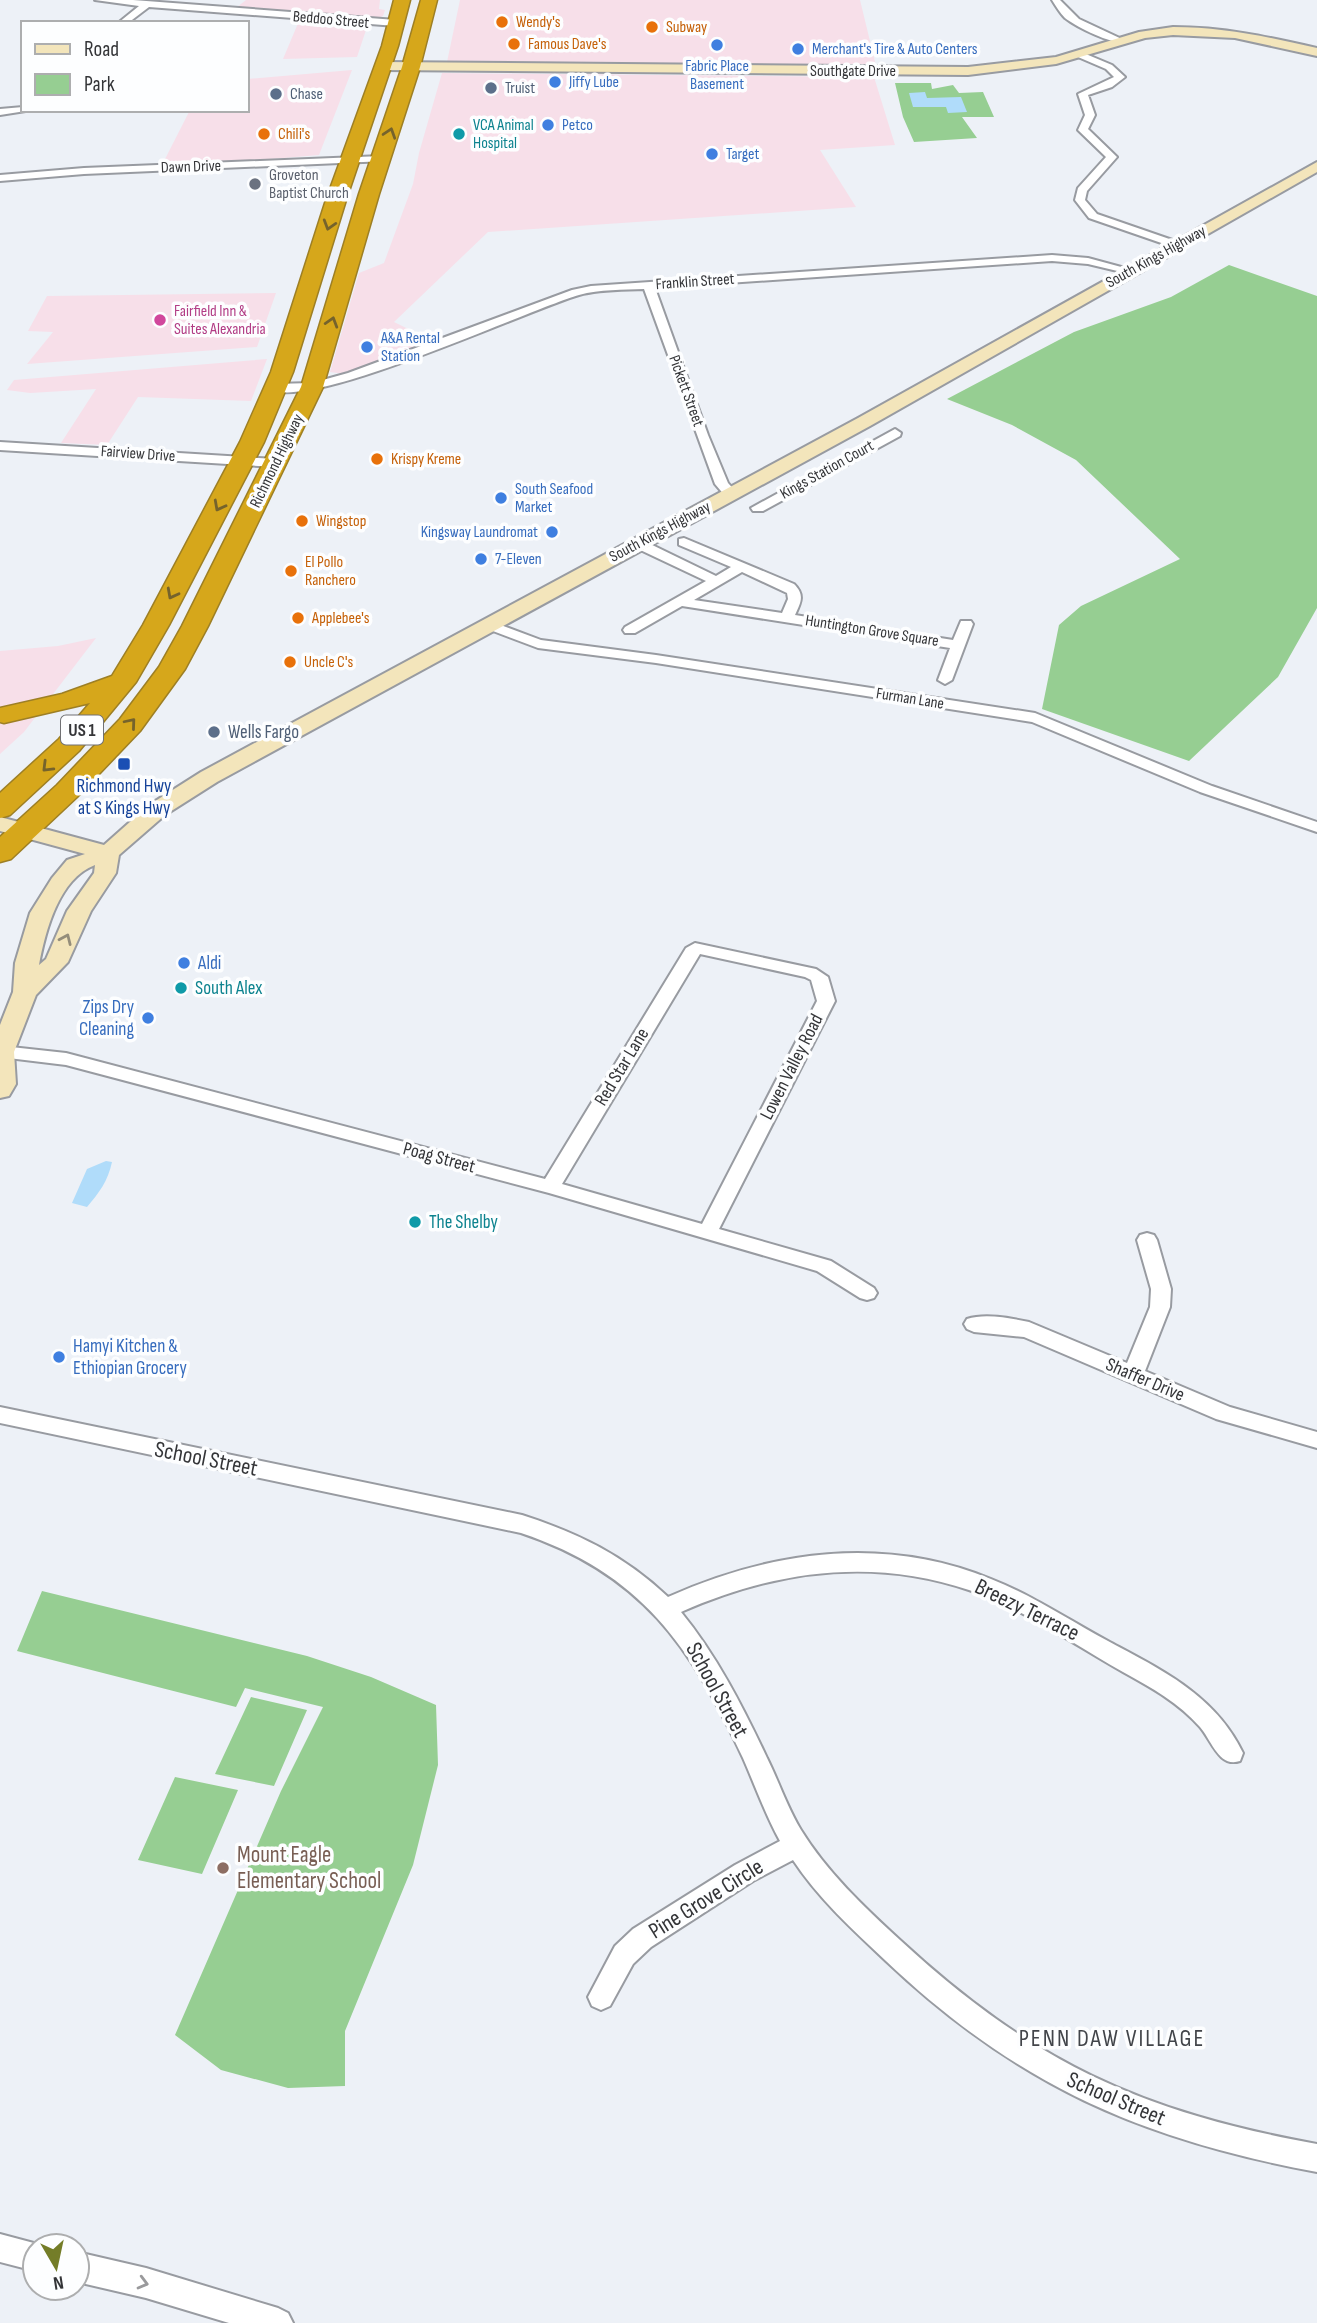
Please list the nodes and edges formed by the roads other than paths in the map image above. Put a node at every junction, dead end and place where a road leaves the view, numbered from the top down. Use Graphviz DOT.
graph roads {
  1 [pos="99,0"];
  2 [pos="402,0"];
  3 [pos="429,0"];
  4 [pos="1056,0"];
  5 [pos="147,4"];
  6 [pos="125,21"];
  7 [pos="396,23"];
  8 [pos="1121,41"];
  9 [pos="1317,52"];
  10 [pos="1081,55"];
  11 [pos="383,66"];
  12 [pos="411,67"];
  13 [pos="21,110"];
  14 [pos="0,111"];
  15 [pos="382,159"];
  16 [pos="350,160"];
  17 [pos="1317,166"];
  18 [pos="0,178"];
  19 [pos="1177,245"];
  20 [pos="1130,271"];
  21 [pos="648,285"];
  22 [pos="312,387"];
  23 [pos="275,388"];
  24 [pos="895,433"];
  25 [pos="0,446"];
  26 [pos="242,460"];
  27 [pos="276,463"];
  28 [pos="731,494"];
  29 [pos="758,508"];
  30 [pos="684,542"];
  31 [pos="639,544"];
  32 [pos="743,566"];
  33 [pos="716,581"];
  34 [pos="682,602"];
  35 [pos="787,618"];
  36 [pos="966,624"];
  37 [pos="489,625"];
  38 [pos="630,630"];
  39 [pos="957,645"];
  40 [pos="945,680"];
  41 [pos="122,682"];
  42 [pos="4,715"];
  43 [pos="0,809"];
  44 [pos="1317,827"];
  45 [pos="12,828"];
  46 [pos="0,853"];
  47 [pos="108,853"];
  48 [pos="695,948"];
  49 [pos="25,992"];
  50 [pos="1,1053"];
  51 [pos="0,1090"];
  52 [pos="550,1187"];
  53 [pos="707,1233"];
  54 [pos="1147,1240"];
  55 [pos="867,1293"];
  56 [pos="974,1324"];
  57 [pos="1132,1375"];
  58 [pos="0,1415"];
  59 [pos="1317,1440"];
  60 [pos="666,1609"];
  61 [pos="1231,1753"];
  62 [pos="796,1845"];
  63 [pos="601,1997"];
  64 [pos="1317,2158"];
  65 [pos="0,2248"];
  66 [pos="21,2253"];
  67 [pos="91,2270"];
  68 [pos="278,2323"];
  1 -- 5 [label="street, Beddoo Street"];
  2 -- 7 [label="highway, Richmond Highway / US 1"];
  3 -- 12 [label="highway, Richmond Highway / US 1"];
  4 -- 8 [label="street"];
  5 -- 6 [label="street"];
  5 -- 7 [label="street, Beddoo Street"];
  7 -- 11 [label="highway, Richmond Highway / US 1"];
  8 -- 9 [label="main road, Southgate Drive"];
  8 -- 10 [label="main road, Southgate Drive"];
  10 -- 12 [label="main road, Southgate Drive"];
  10 -- 19 [label="street"];
  11 -- 12 [label="main road, Southgate Drive"];
  11 -- 16 [label="highway, Richmond Highway / US 1"];
  15 -- 12 [label="highway, Richmond Highway / US 1, one-way"];
  13 -- 14 [label="street"];
  15 -- 16 [label="street, Dawn Drive"];
  22 -- 15 [label="highway, Richmond Highway / US 1, one-way"];
  16 -- 18 [label="street, Dawn Drive"];
  16 -- 23 [label="highway, Richmond Highway / US 1, one-way"];
  17 -- 19 [label="main road, South Kings Highway"];
  19 -- 20 [label="main road, South Kings Highway"];
  20 -- 21 [label="street, Franklin Street"];
  20 -- 28 [label="main road, South Kings Highway"];
  21 -- 22 [label="street, Franklin Street"];
  21 -- 28 [label="street, Pickett Street"];
  22 -- 23 [label="street, Franklin Street"];
  22 -- 27 [label="highway, Richmond Highway / US 1"];
  23 -- 26 [label="highway, Richmond Highway / US 1"];
  24 -- 29 [label="street, Kings Station Court"];
  25 -- 26 [label="street, Fairview Drive"];
  26 -- 27 [label="street, Fairview Drive"];
  26 -- 41 [label="highway, Richmond Highway / US 1, one-way"];
  45 -- 27 [label="highway, Richmond Highway / US 1, one-way"];
  28 -- 31 [label="main road, South Kings Highway"];
  30 -- 32 [label="street, Huntington Grove Square"];
  31 -- 33 [label="street"];
  31 -- 37 [label="main road, South Kings Highway"];
  32 -- 33 [label="street"];
  32 -- 35 [label="street, Huntington Grove Square"];
  33 -- 34 [label="street"];
  34 -- 35 [label="street, Huntington Grove Square"];
  34 -- 38 [label="street"];
  35 -- 39 [label="street, Huntington Grove Square"];
  36 -- 39 [label="street, Huntington Grove Square"];
  37 -- 44 [label="street, Furman Lane"];
  37 -- 47 [label="main road, South Kings Highway"];
  39 -- 40 [label="street, Huntington Grove Square"];
  41 -- 42 [label="highway"];
  41 -- 43 [label="highway, Richmond Highway / US 1, one-way"];
  45 -- 46 [label="highway, Richmond Highway / US 1"];
  45 -- 47 [label="main road"];
  47 -- 49 [label="main road"];
  48 -- 52 [label="street, Red Star Lane"];
  48 -- 53 [label="street, Lowen Valley Road"];
  49 -- 50 [label="main road"];
  50 -- 51 [label="main road"];
  50 -- 52 [label="street, Poag Street"];
  52 -- 53 [label="street, Poag Street"];
  53 -- 55 [label="street, Poag Street"];
  54 -- 57 [label="street"];
  56 -- 57 [label="street, Shaffer Drive"];
  57 -- 59 [label="street, Shaffer Drive"];
  58 -- 60 [label="street, School Street"];
  60 -- 61 [label="street, Breezy Terrace"];
  60 -- 62 [label="street, School Street"];
  62 -- 63 [label="street, Pine Grove Circle"];
  62 -- 64 [label="street, School Street"];
  65 -- 66 [label="street"];
  67 -- 68 [label="street, one-way"];
}
